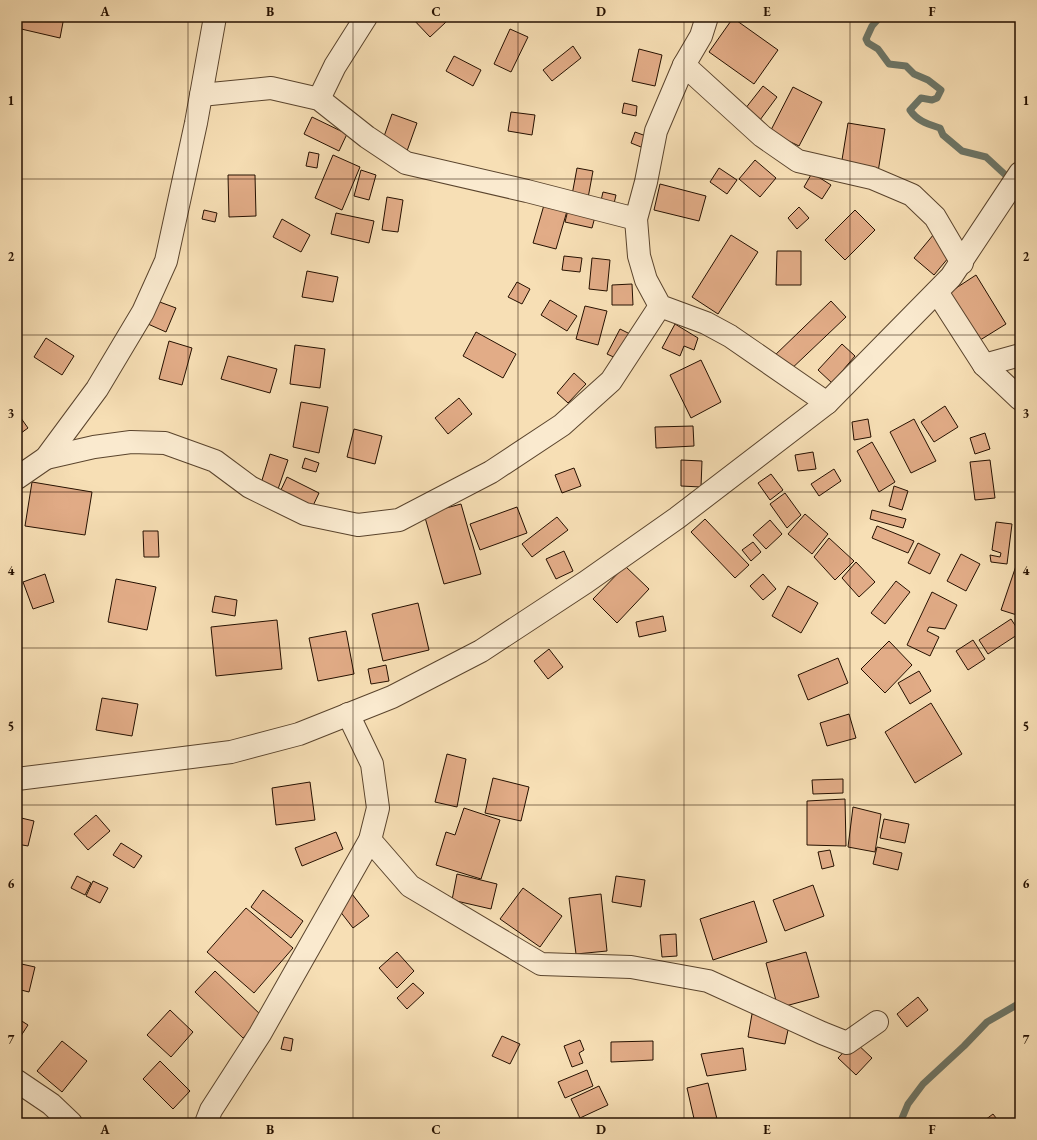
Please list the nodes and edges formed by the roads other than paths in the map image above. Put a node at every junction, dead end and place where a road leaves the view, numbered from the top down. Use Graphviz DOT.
graph roads {
  1 [pos="215,17"];
  2 [pos="366,17"];
  3 [pos="707,17"];
  4 [pos="684,64"];
  5 [pos="201,95"];
  6 [pos="319,100"];
  7 [pos="1016,180"];
  8 [pos="636,219"];
  9 [pos="962,263"];
  10 [pos="937,292"];
  11 [pos="660,306"];
  12 [pos="1020,355"];
  13 [pos="984,365"];
  14 [pos="1020,398"];
  15 [pos="827,404"];
  16 [pos="46,458"];
  17 [pos="17,478"];
  18 [pos="348,714"];
  19 [pos="17,779"];
  20 [pos="370,840"];
  21 [pos="877,1022"];
  22 [pos="17,1081"];
  23 [pos="71,1123"];
  24 [pos="206,1123"];
  1 -- 5 [label="street"];
  2 -- 6 [label="street"];
  3 -- 4 [label="street"];
  4 -- 8 [label="street"];
  4 -- 9 [label="street"];
  5 -- 6 [label="street"];
  5 -- 16 [label="street"];
  6 -- 8 [label="street"];
  7 -- 9 [label="street"];
  8 -- 11 [label="street"];
  9 -- 10 [label="street"];
  10 -- 13 [label="street"];
  10 -- 15 [label="street"];
  11 -- 15 [label="street"];
  11 -- 16 [label="street"];
  12 -- 13 [label="street"];
  13 -- 14 [label="street"];
  15 -- 18 [label="street"];
  16 -- 17 [label="street"];
  18 -- 19 [label="street"];
  18 -- 20 [label="street"];
  20 -- 21 [label="street"];
  20 -- 24 [label="street"];
  22 -- 23 [label="street"];
}
